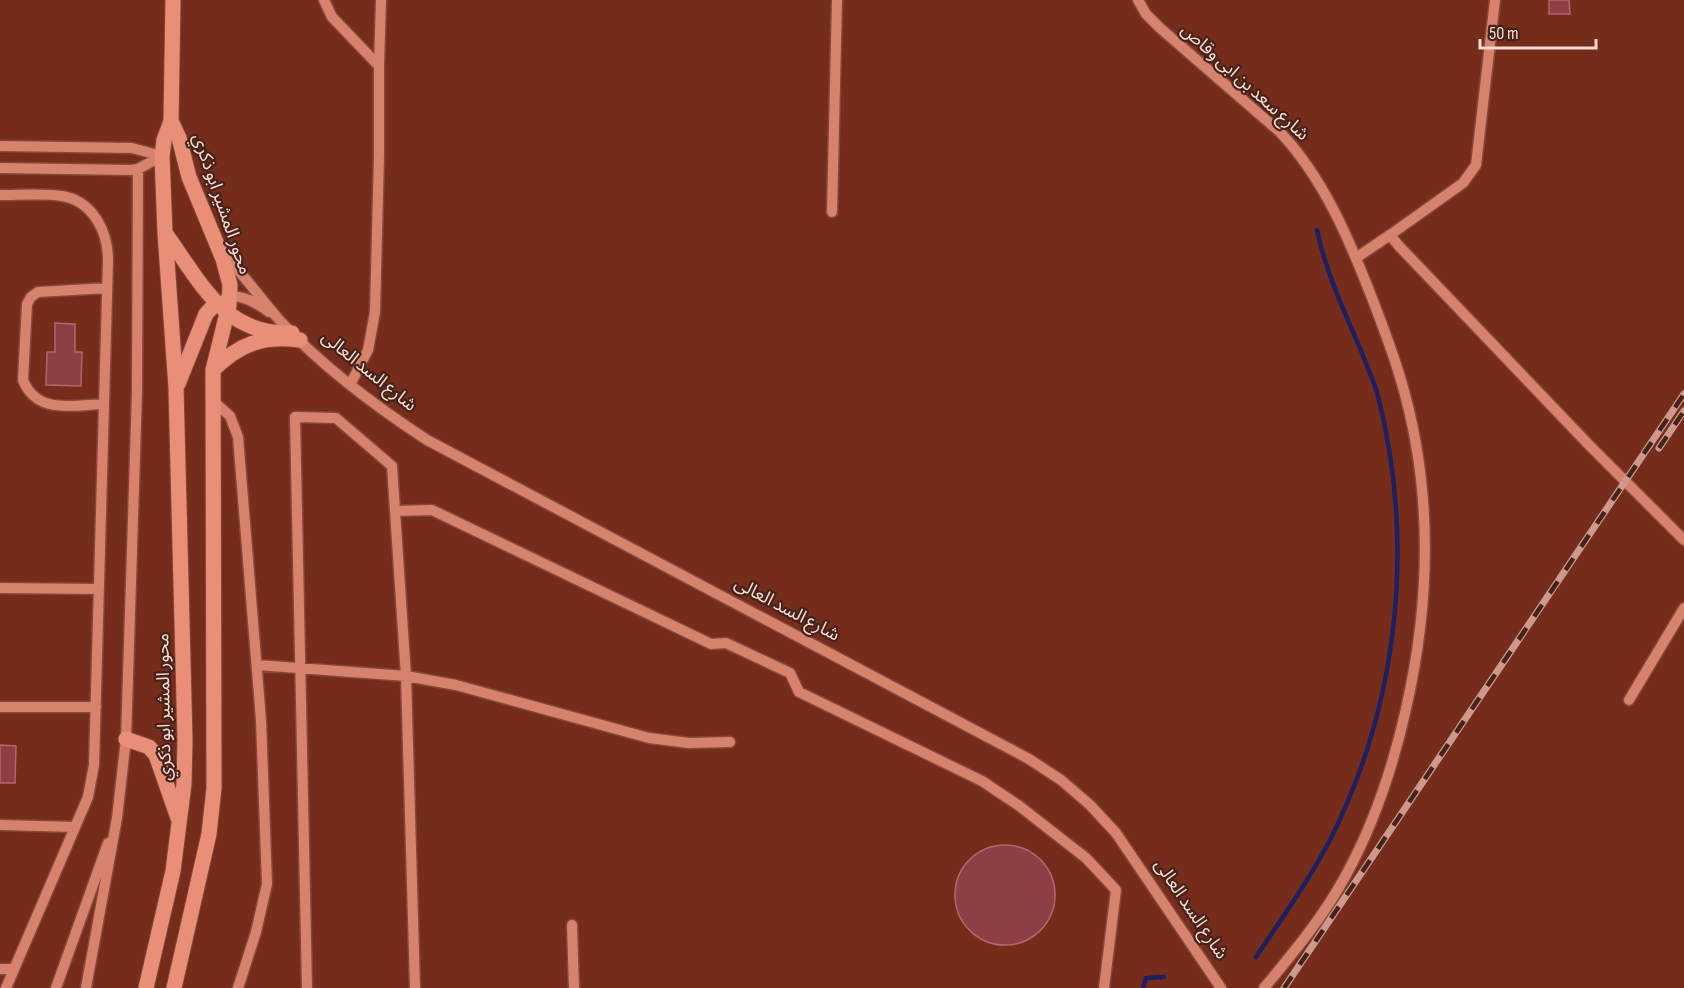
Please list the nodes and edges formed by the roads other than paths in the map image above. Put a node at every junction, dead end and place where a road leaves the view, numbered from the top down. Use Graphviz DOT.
graph roads {
  1 [pos="173,0"];
  2 [pos="324,0"];
  3 [pos="381,0"];
  4 [pos="837,0"];
  5 [pos="1138,0"];
  6 [pos="1494,0"];
  7 [pos="379,66"];
  8 [pos="171,121"];
  9 [pos="0,146"];
  10 [pos="162,156"];
  11 [pos="0,168"];
  12 [pos="138,169"];
  13 [pos="0,195"];
  14 [pos="832,212"];
  15 [pos="165,233"];
  16 [pos="1390,235"];
  17 [pos="217,247"];
  18 [pos="1356,258"];
  19 [pos="107,288"];
  20 [pos="230,296"];
  21 [pos="221,308"];
  22 [pos="281,321"];
  23 [pos="296,337"];
  24 [pos="213,370"];
  25 [pos="350,385"];
  26 [pos="176,388"];
  27 [pos="212,400"];
  28 [pos="104,404"];
  29 [pos="395,511"];
  30 [pos="1684,540"];
  31 [pos="0,588"];
  32 [pos="99,589"];
  33 [pos="1684,608"];
  34 [pos="257,665"];
  35 [pos="300,669"];
  36 [pos="406,676"];
  37 [pos="1629,700"];
  38 [pos="0,707"];
  39 [pos="96,707"];
  40 [pos="126,739"];
  41 [pos="730,742"];
  42 [pos="117,818"];
  43 [pos="0,825"];
  44 [pos="75,827"];
  45 [pos="180,828"];
  46 [pos="572,925"];
  47 [pos="0,969"];
  48 [pos="15,969"];
  49 [pos="6,988"];
  50 [pos="56,988"];
  51 [pos="86,988"];
  52 [pos="146,988"];
  53 [pos="174,988"];
  54 [pos="238,988"];
  55 [pos="307,988"];
  56 [pos="415,988"];
  57 [pos="574,988"];
  58 [pos="1104,988"];
  59 [pos="1221,988"];
  60 [pos="1264,988"];
  1 -- 8 [label="main road"];
  2 -- 7 [label="street"];
  3 -- 7 [label="street"];
  4 -- 14 [label="street"];
  5 -- 18 [label="street, شارع سعد بن ابى وقاص"];
  6 -- 16 [label="street"];
  7 -- 25 [label="street"];
  8 -- 10 [label="main road, محور المشير ابو ذكري"];
  8 -- 17 [label="main road, محور المشير ابو ذكري"];
  9 -- 10 [label="street"];
  10 -- 12 [label="street"];
  10 -- 15 [label="main road, محور المشير ابو ذكري"];
  11 -- 12 [label="street"];
  12 -- 40 [label="street"];
  13 -- 19 [label="street"];
  15 -- 21 [label="main road"];
  15 -- 26 [label="main road, محور المشير ابو ذكري"];
  16 -- 18 [label="street"];
  16 -- 30 [label="street"];
  17 -- 20 [label="main road, محور المشير ابو ذكري"];
  17 -- 22 [label="street, شارع السد العالى"];
  18 -- 60 [label="street, شارع سعد بن ابى وقاص"];
  19 -- 28 [label="street"];
  19 -- 28 [label="street"];
  20 -- 21 [label="main road, محور المشير ابو ذكري"];
  20 -- 22 [label="street, شارع السد العالى"];
  21 -- 23 [label="main road"];
  21 -- 24 [label="main road, محور المشير ابو ذكري"];
  21 -- 26 [label="main road"];
  22 -- 23 [label="street, شارع السد العالى"];
  23 -- 24 [label="main road"];
  23 -- 25 [label="street, شارع السد العالى"];
  24 -- 27 [label="main road, محور المشير ابو ذكري"];
  25 -- 59 [label="street, شارع السد العالى"];
  26 -- 45 [label="main road, محور المشير ابو ذكري"];
  27 -- 34 [label="street"];
  27 -- 53 [label="main road, محور المشير ابو ذكري"];
  28 -- 32 [label="street"];
  29 -- 35 [label="street"];
  29 -- 36 [label="street"];
  29 -- 58 [label="street"];
  31 -- 32 [label="street"];
  32 -- 39 [label="street"];
  33 -- 37 [label="street"];
  34 -- 35 [label="street"];
  34 -- 54 [label="street"];
  35 -- 36 [label="street"];
  35 -- 55 [label="street"];
  36 -- 41 [label="street"];
  36 -- 56 [label="street"];
  38 -- 39 [label="street"];
  39 -- 44 [label="street"];
  40 -- 42 [label="street"];
  40 -- 45 [label="main road"];
  42 -- 50 [label="street"];
  42 -- 51 [label="street"];
  43 -- 44 [label="street"];
  44 -- 48 [label="street"];
  45 -- 52 [label="main road, محور المشير ابو ذكري"];
  46 -- 57 [label="street"];
  47 -- 48 [label="street"];
  48 -- 49 [label="street"];
}
